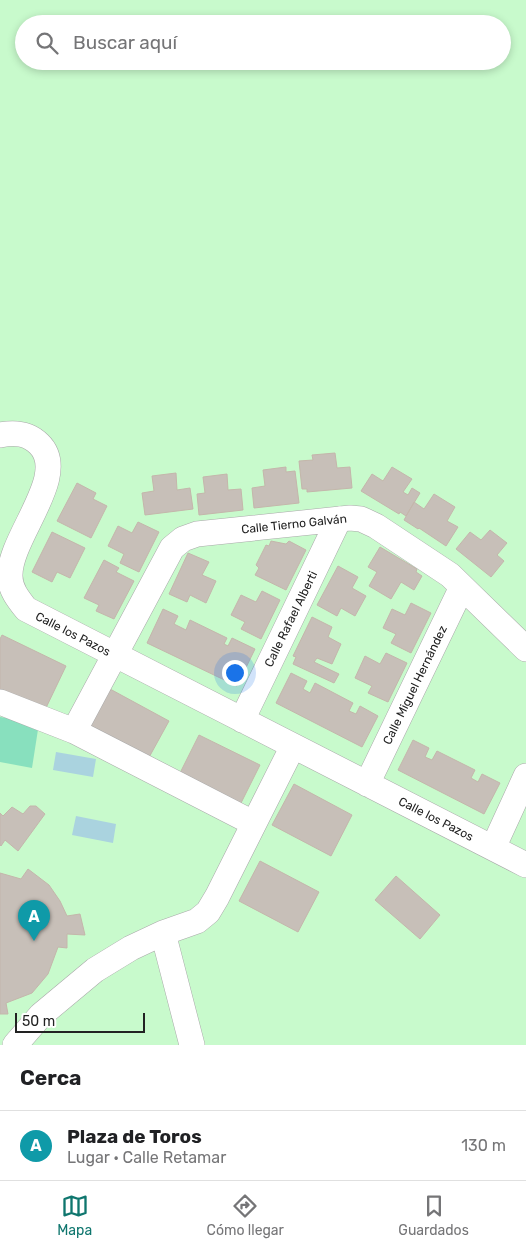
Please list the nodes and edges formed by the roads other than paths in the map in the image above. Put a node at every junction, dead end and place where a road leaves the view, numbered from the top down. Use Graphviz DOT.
graph roads {
  1 [pos="0,435"];
  2 [pos="339,519"];
  3 [pos="462,587"];
  4 [pos="526,648"];
  5 [pos="115,655"];
  6 [pos="0,702"];
  7 [pos="242,720"];
  8 [pos="74,731"];
  9 [pos="293,746"];
  10 [pos="526,776"];
  11 [pos="367,784"];
  12 [pos="253,823"];
  13 [pos="493,848"];
  14 [pos="526,865"];
  15 [pos="163,933"];
  16 [pos="15,1045"];
  17 [pos="192,1045"];
  1 -- 5 [label="street, Calle los Pazos"];
  2 -- 3 [label="street, Calle Tierno Galván"];
  2 -- 5 [label="street, Calle Tierno Galván"];
  2 -- 7 [label="street, Calle Rafael Alberti"];
  3 -- 4 [label="street, Calle Tierno Galván"];
  3 -- 11 [label="street, Calle Miguel Hernández"];
  5 -- 7 [label="street, Calle los Pazos"];
  5 -- 8 [label="street, Calle Tierno Galván"];
  6 -- 8 [label="street"];
  7 -- 9 [label="street, Calle los Pazos"];
  8 -- 12 [label="street"];
  9 -- 11 [label="street, Calle los Pazos"];
  9 -- 12 [label="street"];
  10 -- 13 [label="street"];
  11 -- 13 [label="street, Calle los Pazos"];
  12 -- 15 [label="street"];
  13 -- 14 [label="street, Calle los Pazos"];
  15 -- 16 [label="street"];
  15 -- 17 [label="street"];
}
